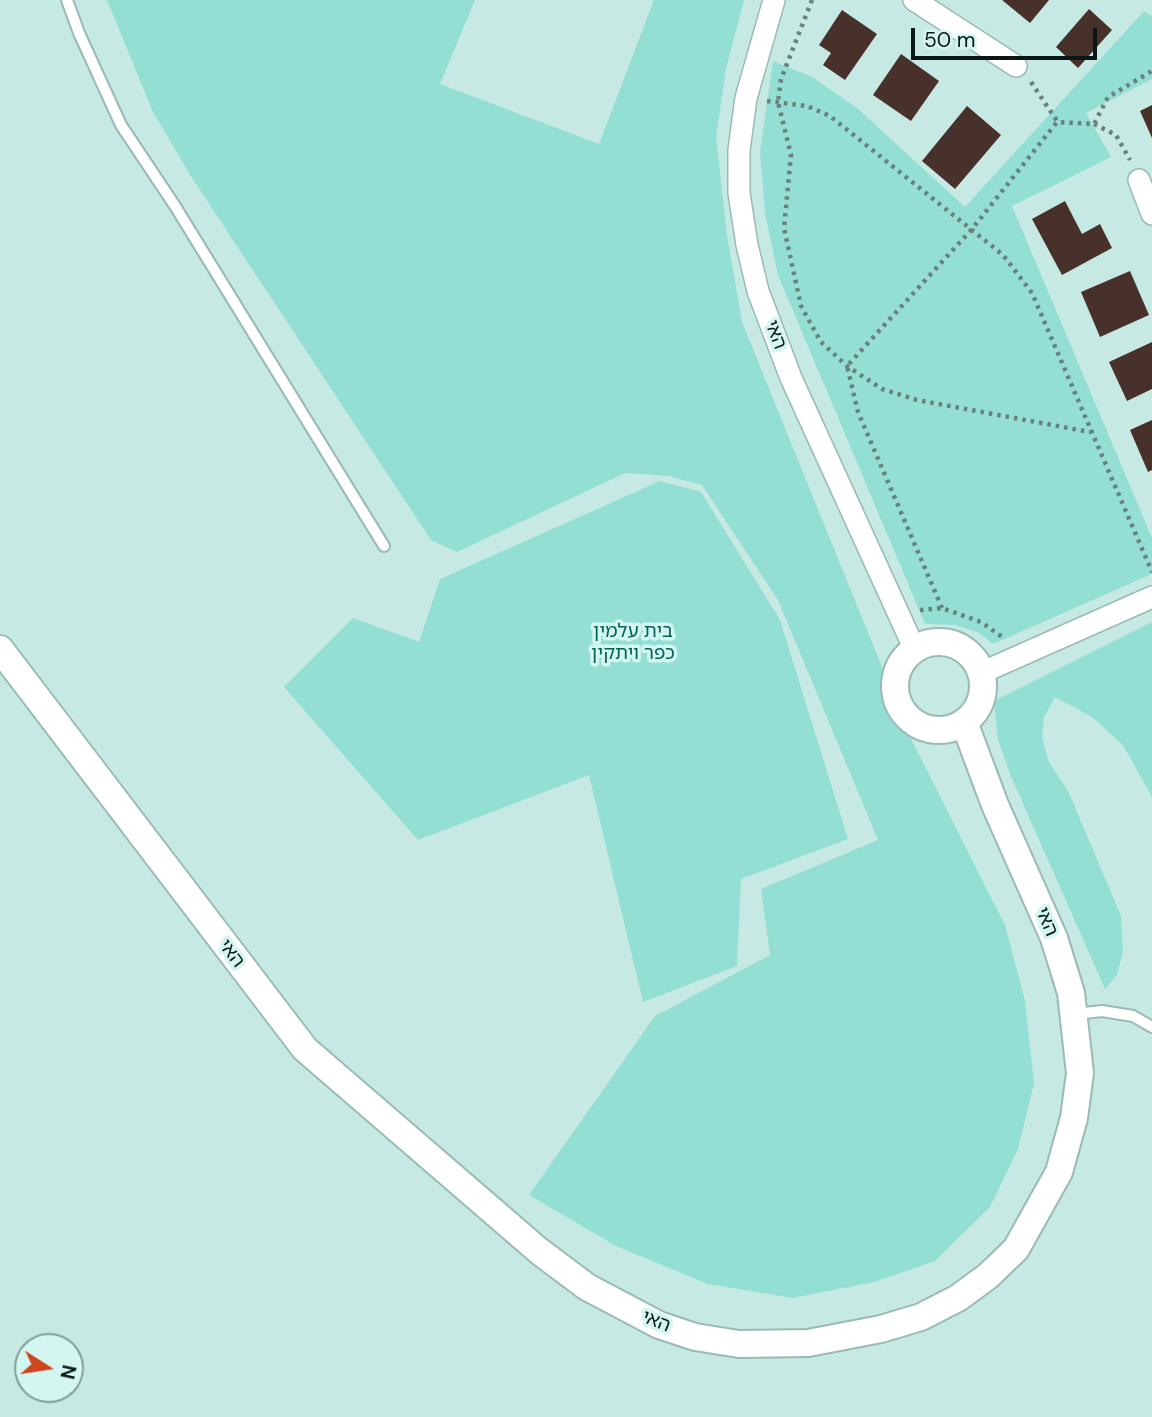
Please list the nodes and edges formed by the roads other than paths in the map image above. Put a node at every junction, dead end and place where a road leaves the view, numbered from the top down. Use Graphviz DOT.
graph roads {
  1 [pos="67,0"];
  2 [pos="774,0"];
  3 [pos="914,0"];
  4 [pos="1016,66"];
  5 [pos="1139,180"];
  6 [pos="1152,214"];
  7 [pos="384,546"];
  8 [pos="1152,597"];
  9 [pos="0,649"];
  10 [pos="915,650"];
  11 [pos="981,673"];
  12 [pos="964,722"];
  13 [pos="1075,1014"];
  14 [pos="1152,1027"];
  1 -- 7 [label="lane"];
  2 -- 10 [label="street, האי"];
  3 -- 4 [label="street"];
  5 -- 6 [label="street"];
  8 -- 11 [label="street"];
  9 -- 13 [label="street, האי"];
  10 -- 11 [label="street"];
  10 -- 12 [label="street"];
  11 -- 12 [label="street"];
  12 -- 13 [label="street, האי"];
  13 -- 14 [label="lane"];
}
